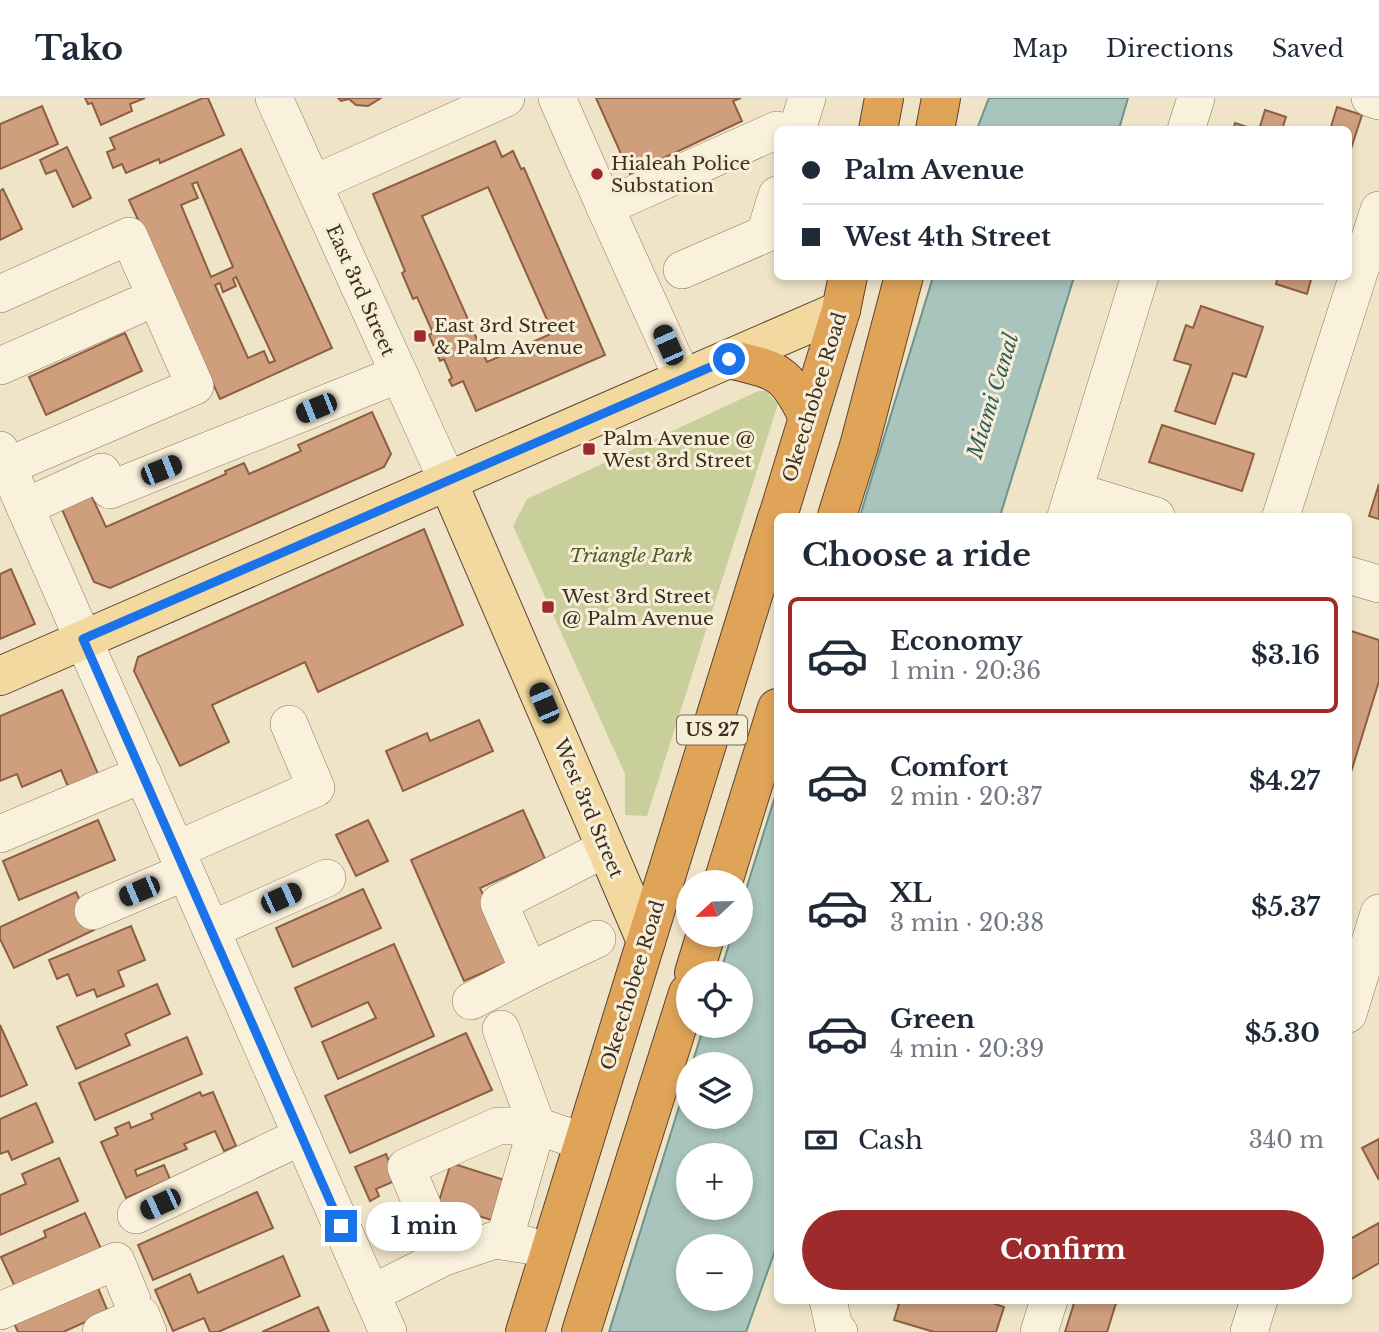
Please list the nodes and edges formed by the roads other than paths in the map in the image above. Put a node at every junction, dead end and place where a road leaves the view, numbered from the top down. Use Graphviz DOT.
graph roads {
  1 [pos="274,98"];
  2 [pos="506,98"];
  3 [pos="557,98"];
  4 [pos="884,98"];
  5 [pos="941,98"];
  6 [pos="1196,98"];
  7 [pos="1370,98"];
  8 [pos="1379,101"];
  9 [pos="792,117"];
  10 [pos="879,126"];
  11 [pos="936,126"];
  12 [pos="1187,126"];
  13 [pos="313,184"];
  14 [pos="774,205"];
  15 [pos="605,207"];
  16 [pos="1379,210"];
  17 [pos="682,270"];
  18 [pos="885,280"];
  19 [pos="903,280"];
  20 [pos="1139,280"];
  21 [pos="844,293"];
  22 [pos="0,294"];
  23 [pos="136,306"];
  24 [pos="729,359"];
  25 [pos="0,366"];
  26 [pos="399,374"];
  27 [pos="683,379"];
  28 [pos="808,417"];
  29 [pos="4,458"];
  30 [pos="448,482"];
  31 [pos="1070,504"];
  32 [pos="25,507"];
  33 [pos="778,513"];
  34 [pos="838,513"];
  35 [pos="1135,513"];
  36 [pos="1282,513"];
  37 [pos="774,527"];
  38 [pos="1352,576"];
  39 [pos="1379,584"];
  40 [pos="83,639"];
  41 [pos="0,676"];
  42 [pos="774,718"];
  43 [pos="289,724"];
  44 [pos="143,774"];
  45 [pos="0,834"];
  46 [pos="606,848"];
  47 [pos="181,861"];
  48 [pos="727,870"];
  49 [pos="327,877"];
  50 [pos="93,911"];
  51 [pos="1379,913"];
  52 [pos="211,930"];
  53 [pos="597,939"];
  54 [pos="646,941"];
  55 [pos="529,971"];
  56 [pos="1352,993"];
  57 [pos="471,1001"];
  58 [pos="501,1029"];
  59 [pos="676,1031"];
  60 [pos="537,1126"];
  61 [pos="302,1136"];
  62 [pos="584,1142"];
  63 [pos="136,1215"];
  64 [pos="504,1241"];
  65 [pos="551,1248"];
  66 [pos="444,1257"];
  67 [pos="597,1281"];
  68 [pos="371,1294"];
  69 [pos="1048,1304"];
  70 [pos="1258,1304"];
  71 [pos="0,1311"];
  72 [pos="140,1316"];
  73 [pos="101,1332"];
  74 [pos="388,1332"];
  75 [pos="525,1332"];
  76 [pos="581,1332"];
  77 [pos="1039,1332"];
  78 [pos="1249,1332"];
  1 -- 13 [label="street, East 3rd Street"];
  2 -- 13 [label="street"];
  3 -- 15 [label="street"];
  4 -- 10 [label="highway"];
  5 -- 11 [label="highway"];
  6 -- 12 [label="street"];
  7 -- 8 [label="street"];
  9 -- 15 [label="street"];
  13 -- 26 [label="street, East 3rd Street"];
  14 -- 17 [label="street"];
  15 -- 27 [label="street"];
  16 -- 36 [label="street"];
  18 -- 21 [label="highway"];
  19 -- 34 [label="highway"];
  20 -- 31 [label="street"];
  21 -- 24 [label="main road"];
  21 -- 28 [label="highway, Okeechobee Road / US 27"];
  22 -- 29 [label="street"];
  23 -- 25 [label="street"];
  24 -- 27 [label="main road"];
  24 -- 28 [label="highway"];
  26 -- 30 [label="street, East 3rd Street"];
  26 -- 32 [label="street"];
  27 -- 30 [label="main road"];
  28 -- 33 [label="highway, Okeechobee Road / US 27"];
  29 -- 32 [label="street"];
  30 -- 40 [label="main road"];
  30 -- 46 [label="main road, West 3rd Street"];
  31 -- 35 [label="street"];
  32 -- 40 [label="street"];
  37 -- 54 [label="highway, Okeechobee Road / US 27"];
  38 -- 39 [label="street"];
  40 -- 41 [label="main road"];
  40 -- 44 [label="street"];
  42 -- 48 [label="highway, US 27"];
  43 -- 47 [label="street"];
  44 -- 45 [label="street"];
  44 -- 47 [label="street"];
  46 -- 54 [label="main road, West 3rd Street"];
  46 -- 55 [label="street"];
  47 -- 50 [label="street"];
  47 -- 52 [label="street"];
  49 -- 52 [label="street"];
  51 -- 56 [label="street"];
  52 -- 61 [label="street"];
  53 -- 55 [label="street"];
  54 -- 62 [label="highway, Okeechobee Road / US 27"];
  54 -- 67 [label="highway"];
  55 -- 57 [label="street"];
  58 -- 60 [label="street"];
  59 -- 67 [label="highway"];
  60 -- 62 [label="street"];
  60 -- 64 [label="street"];
  60 -- 66 [label="street"];
  61 -- 63 [label="street"];
  61 -- 68 [label="street"];
  62 -- 65 [label="highway, Okeechobee Road / US 27"];
  64 -- 65 [label="street"];
  64 -- 66 [label="street"];
  65 -- 75 [label="highway, Okeechobee Road / US 27"];
  66 -- 68 [label="street"];
  67 -- 76 [label="highway"];
  68 -- 74 [label="street"];
  69 -- 77 [label="street"];
  70 -- 78 [label="street"];
  71 -- 72 [label="street"];
  72 -- 73 [label="street"];
}
